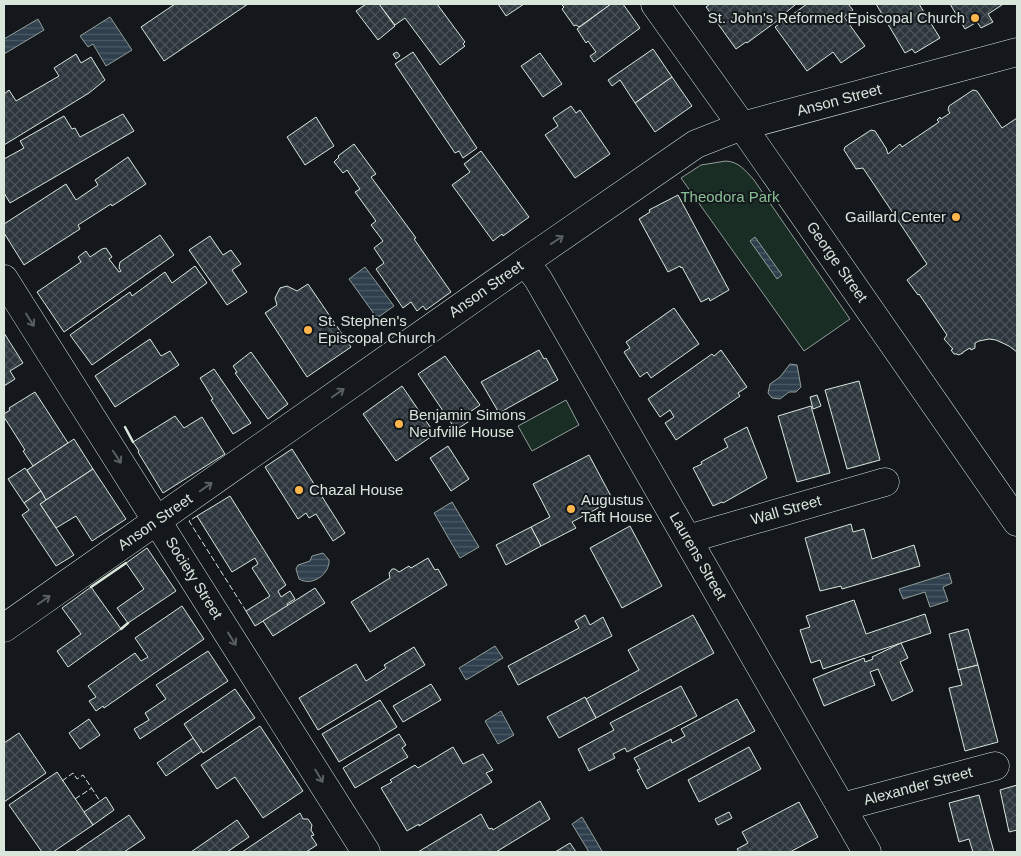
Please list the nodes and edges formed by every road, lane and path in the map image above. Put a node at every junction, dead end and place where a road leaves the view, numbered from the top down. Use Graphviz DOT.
graph roads {
  1 [pos="655,4"];
  2 [pos="1017,52"];
  3 [pos="742,126"];
  4 [pos="525,262"];
  5 [pos="4,279"];
  6 [pos="885,482"];
  7 [pos="157,521"];
  8 [pos="1017,522"];
  9 [pos="688,538"];
  10 [pos="4,628"];
  11 [pos="995,766"];
  12 [pos="842,807"];
  13 [pos="366,852"];
  14 [pos="867,852"];
  1 -- 3 [label="street, George Street"];
  2 -- 3 [label="street, Anson Street"];
  4 -- 3 [label="street, Anson Street, one-way"];
  3 -- 8 [label="street, George Street"];
  7 -- 4 [label="street, Anson Street, one-way"];
  4 -- 9 [label="street, Laurens Street"];
  5 -- 7 [label="street, Society Street, one-way"];
  6 -- 9 [label="street, Wall Street"];
  10 -- 7 [label="street, Anson Street, one-way"];
  7 -- 13 [label="street, Society Street, one-way"];
  9 -- 12 [label="street, Laurens Street"];
  11 -- 12 [label="street, Alexander Street"];
  12 -- 14 [label="street, Laurens Street"];
}
